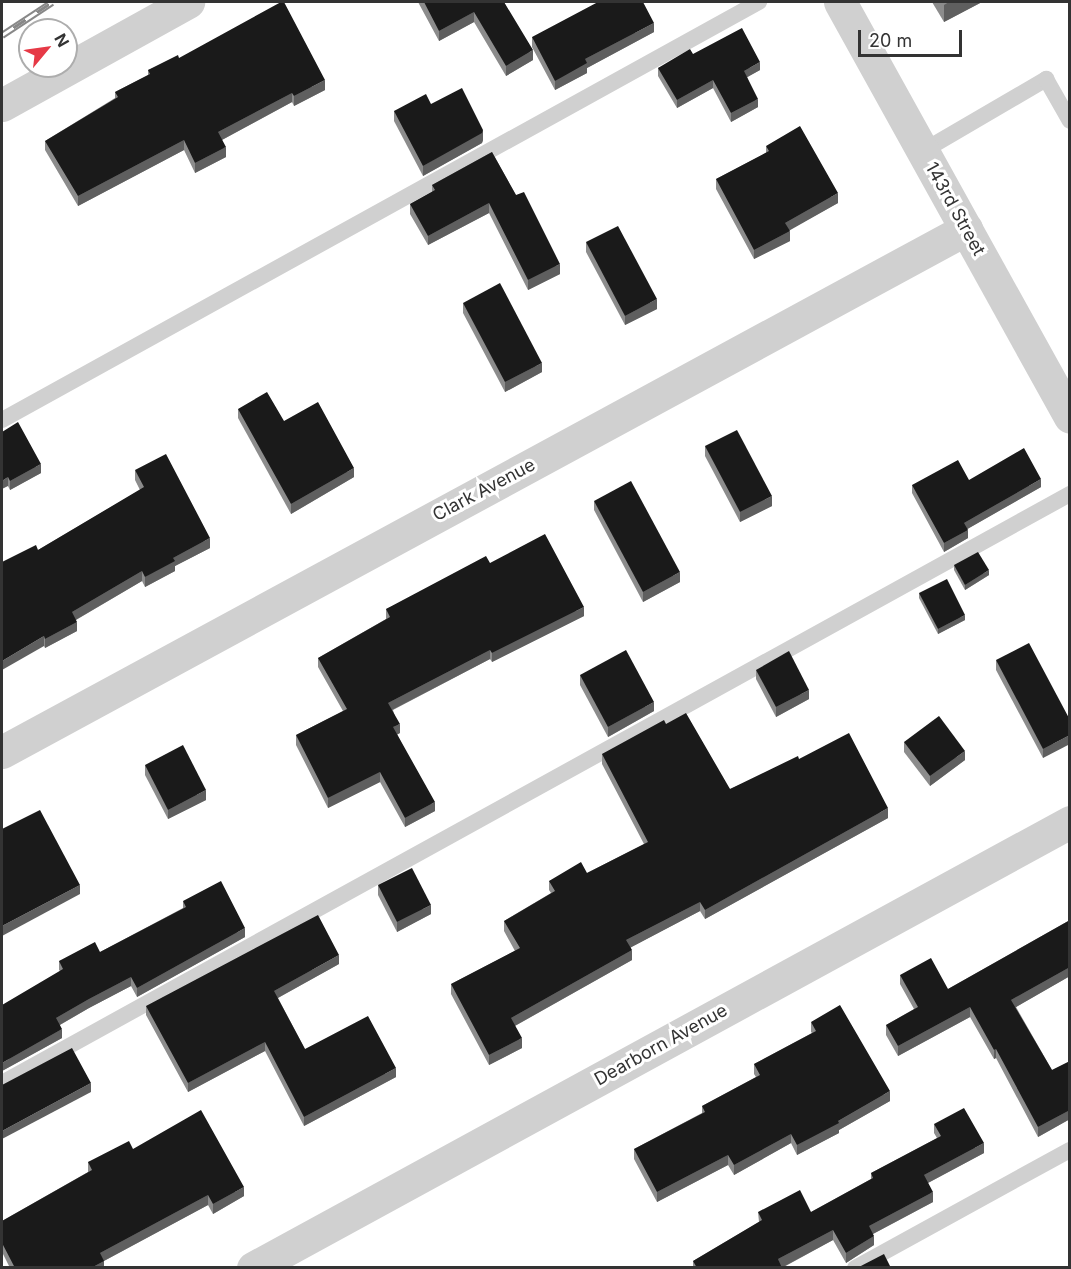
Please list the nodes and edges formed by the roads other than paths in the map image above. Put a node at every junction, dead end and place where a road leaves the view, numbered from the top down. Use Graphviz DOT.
graph roads {
  1 [pos="188,2"];
  2 [pos="759,2"];
  3 [pos="840,2"];
  4 [pos="2,105"];
  5 [pos="1070,121"];
  6 [pos="923,151"];
  7 [pos="966,230"];
  8 [pos="1070,417"];
  9 [pos="2,420"];
  10 [pos="1070,494"];
  11 [pos="2,752"];
  12 [pos="1070,822"];
  13 [pos="2,1083"];
  14 [pos="1070,1150"];
  15 [pos="253,1268"];
  16 [pos="855,1268"];
  1 -- 4 [label="street"];
  2 -- 9 [label="lane"];
  3 -- 6 [label="street, 143rd Street"];
  5 -- 6 [label="lane"];
  6 -- 7 [label="street, 143rd Street"];
  7 -- 8 [label="street, 143rd Street"];
  7 -- 11 [label="street, Clark Avenue"];
  10 -- 13 [label="lane"];
  12 -- 15 [label="street, Dearborn Avenue"];
  14 -- 16 [label="lane"];
}
